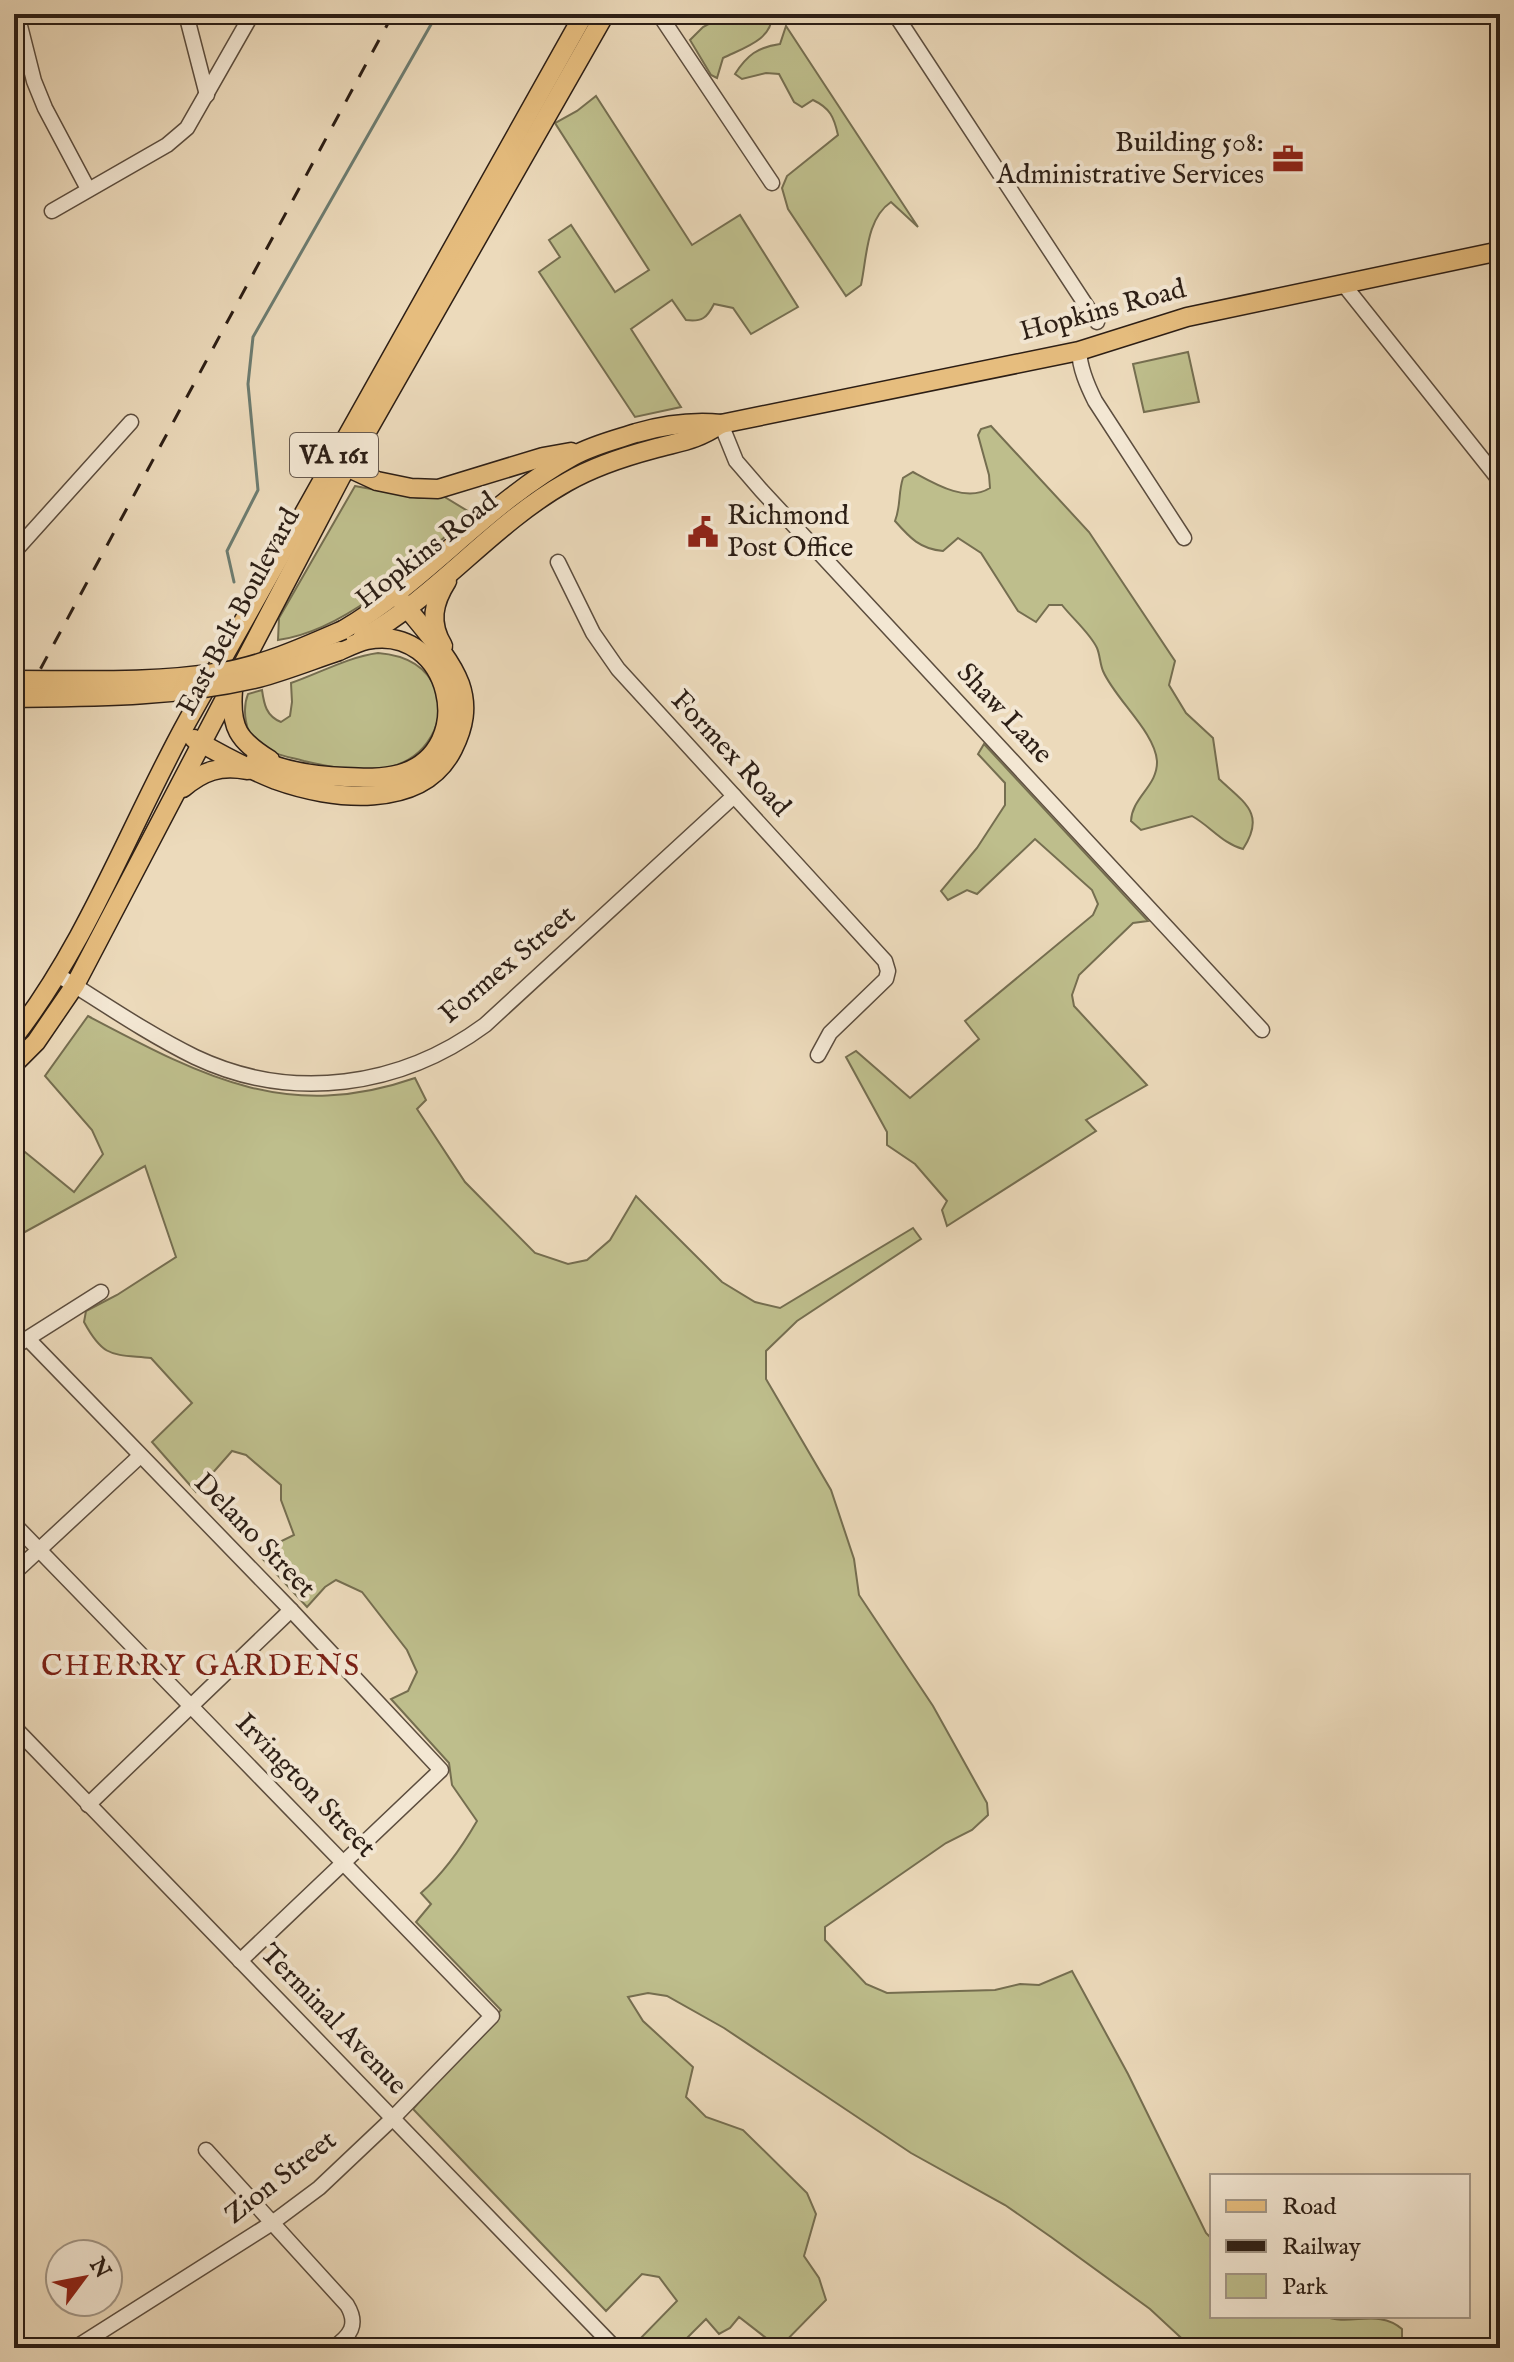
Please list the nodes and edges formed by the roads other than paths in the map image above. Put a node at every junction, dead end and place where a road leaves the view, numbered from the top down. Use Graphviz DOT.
graph roads {
  1 [pos="17,14"];
  2 [pos="186,14"];
  3 [pos="252,14"];
  4 [pos="584,14"];
  5 [pos="605,14"];
  6 [pos="659,14"];
  7 [pos="895,14"];
  8 [pos="207,95"];
  9 [pos="772,183"];
  10 [pos="88,189"];
  11 [pos="52,211"];
  12 [pos="1500,251"];
  13 [pos="1344,285"];
  14 [pos="1097,322"];
  15 [pos="1079,351"];
  16 [pos="131,422"];
  17 [pos="721,424"];
  18 [pos="589,448"];
  19 [pos="339,464"];
  20 [pos="1500,481"];
  21 [pos="1184,538"];
  22 [pos="14,552"];
  23 [pos="558,562"];
  24 [pos="457,568"];
  25 [pos="402,602"];
  26 [pos="339,651"];
  27 [pos="453,671"];
  28 [pos="14,680"];
  29 [pos="234,680"];
  30 [pos="14,698"];
  31 [pos="181,731"];
  32 [pos="204,739"];
  33 [pos="274,772"];
  34 [pos="175,795"];
  35 [pos="734,796"];
  36 [pos="58,975"];
  37 [pos="75,985"];
  38 [pos="1262,1030"];
  39 [pos="14,1037"];
  40 [pos="818,1055"];
  41 [pos="14,1064"];
  42 [pos="101,1292"];
  43 [pos="29,1340"];
  44 [pos="14,1347"];
  45 [pos="140,1456"];
  46 [pos="14,1524"];
  47 [pos="39,1549"];
  48 [pos="14,1573"];
  49 [pos="291,1610"];
  50 [pos="192,1705"];
  51 [pos="14,1727"];
  52 [pos="88,1805"];
  53 [pos="342,1863"];
  54 [pos="240,1961"];
  55 [pos="492,2016"];
  56 [pos="392,2119"];
  57 [pos="206,2150"];
  58 [pos="272,2223"];
  59 [pos="75,2348"];
  60 [pos="333,2348"];
  61 [pos="615,2348"];
  1 -- 10 [label="street"];
  2 -- 8 [label="street"];
  3 -- 8 [label="street"];
  4 -- 19 [label="main road, East Belt Boulevard / VA 161"];
  5 -- 19 [label="main road, East Belt Boulevard / VA 161"];
  6 -- 9 [label="street"];
  7 -- 14 [label="street"];
  8 -- 10 [label="street"];
  10 -- 11 [label="street"];
  12 -- 13 [label="main road, Hopkins Road"];
  13 -- 15 [label="main road, Hopkins Road"];
  13 -- 20 [label="street"];
  15 -- 17 [label="main road, Hopkins Road"];
  15 -- 21 [label="street"];
  16 -- 22 [label="street"];
  17 -- 18 [label="main road, Hopkins Road"];
  17 -- 24 [label="main road, Hopkins Road"];
  17 -- 38 [label="street, Shaw Lane"];
  18 -- 19 [label="main road"];
  18 -- 25 [label="main road, Hopkins Road"];
  19 -- 29 [label="main road, East Belt Boulevard / VA 161"];
  19 -- 31 [label="main road, East Belt Boulevard / VA 161"];
  23 -- 35 [label="street, Formex Road"];
  24 -- 25 [label="main road, Hopkins Road"];
  24 -- 27 [label="main road"];
  25 -- 26 [label="main road, Hopkins Road"];
  25 -- 27 [label="main road"];
  25 -- 28 [label="main road, Hopkins Road, bridge"];
  26 -- 30 [label="main road, Hopkins Road, bridge"];
  26 -- 33 [label="main road"];
  27 -- 33 [label="main road"];
  29 -- 32 [label="main road, East Belt Boulevard / VA 161"];
  29 -- 33 [label="main road"];
  31 -- 32 [label="main road"];
  31 -- 36 [label="main road, East Belt Boulevard / VA 161"];
  32 -- 33 [label="main road"];
  32 -- 34 [label="main road, East Belt Boulevard / VA 161"];
  33 -- 34 [label="main road"];
  34 -- 37 [label="main road, East Belt Boulevard / VA 161"];
  35 -- 37 [label="street, Formex Street"];
  35 -- 40 [label="street, Formex Road"];
  36 -- 37 [label="street, Formex Street"];
  36 -- 39 [label="main road, East Belt Boulevard / VA 161"];
  37 -- 41 [label="main road, East Belt Boulevard / VA 161"];
  42 -- 43 [label="street"];
  43 -- 44 [label="street"];
  43 -- 45 [label="street, Delano Street"];
  45 -- 47 [label="street"];
  45 -- 49 [label="street, Delano Street"];
  46 -- 47 [label="street, Irvington Street"];
  47 -- 48 [label="street"];
  47 -- 50 [label="street, Irvington Street"];
  49 -- 50 [label="street"];
  49 -- 53 [label="street, Delano Street"];
  50 -- 52 [label="street"];
  50 -- 53 [label="street, Irvington Street"];
  51 -- 52 [label="street, Terminal Avenue"];
  52 -- 54 [label="street, Terminal Avenue"];
  53 -- 54 [label="street"];
  53 -- 55 [label="street, Irvington Street"];
  54 -- 56 [label="street, Terminal Avenue"];
  55 -- 56 [label="street, Zion Street"];
  56 -- 58 [label="street, Zion Street"];
  56 -- 61 [label="street, Terminal Avenue"];
  57 -- 58 [label="street"];
  58 -- 59 [label="street, Zion Street"];
  58 -- 60 [label="street"];
}
